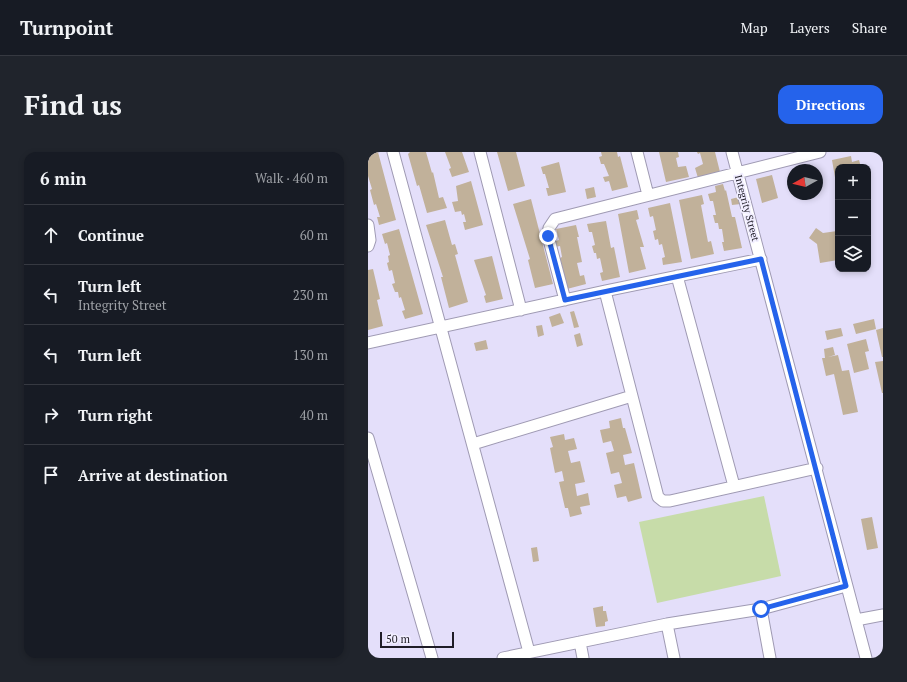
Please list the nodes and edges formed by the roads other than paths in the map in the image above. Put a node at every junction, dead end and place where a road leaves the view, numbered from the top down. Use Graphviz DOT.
graph roads {
  1 [pos="392,152"];
  2 [pos="480,152"];
  3 [pos="637,152"];
  4 [pos="732,152"];
  5 [pos="820,152"];
  6 [pos="738,172"];
  7 [pos="648,195"];
  8 [pos="368,225"];
  9 [pos="368,246"];
  10 [pos="761,259"];
  11 [pos="677,276"];
  12 [pos="605,291"];
  13 [pos="565,300"];
  14 [pos="521,310"];
  15 [pos="440,327"];
  16 [pos="368,343"];
  17 [pos="632,396"];
  18 [pos="368,438"];
  19 [pos="473,444"];
  20 [pos="817,468"];
  21 [pos="734,486"];
  22 [pos="846,586"];
  23 [pos="761,609"];
  24 [pos="883,615"];
  25 [pos="856,620"];
  26 [pos="667,624"];
  27 [pos="580,642"];
  28 [pos="529,652"];
  29 [pos="432,658"];
  30 [pos="503,658"];
  31 [pos="583,658"];
  32 [pos="674,658"];
  33 [pos="770,658"];
  34 [pos="866,658"];
  1 -- 15 [label="street"];
  2 -- 14 [label="street"];
  3 -- 7 [label="street"];
  4 -- 6 [label="street, Integrity Street"];
  5 -- 6 [label="street"];
  6 -- 7 [label="street"];
  6 -- 10 [label="street, Integrity Street"];
  7 -- 13 [label="street"];
  8 -- 9 [label="street"];
  10 -- 11 [label="street"];
  10 -- 20 [label="street, Integrity Street"];
  11 -- 12 [label="street"];
  11 -- 21 [label="street"];
  12 -- 13 [label="street"];
  12 -- 17 [label="street"];
  13 -- 14 [label="street"];
  14 -- 15 [label="street"];
  15 -- 16 [label="street"];
  15 -- 19 [label="street"];
  17 -- 19 [label="street"];
  17 -- 21 [label="street"];
  18 -- 29 [label="street"];
  19 -- 28 [label="street"];
  20 -- 21 [label="street"];
  20 -- 22 [label="street, Integrity Street"];
  22 -- 23 [label="street"];
  22 -- 25 [label="street, Integrity Street"];
  23 -- 26 [label="street"];
  23 -- 33 [label="street"];
  24 -- 25 [label="street"];
  25 -- 34 [label="street, Integrity Street"];
  26 -- 27 [label="street"];
  26 -- 32 [label="street"];
  27 -- 28 [label="street"];
  27 -- 31 [label="street"];
  28 -- 30 [label="street"];
}
